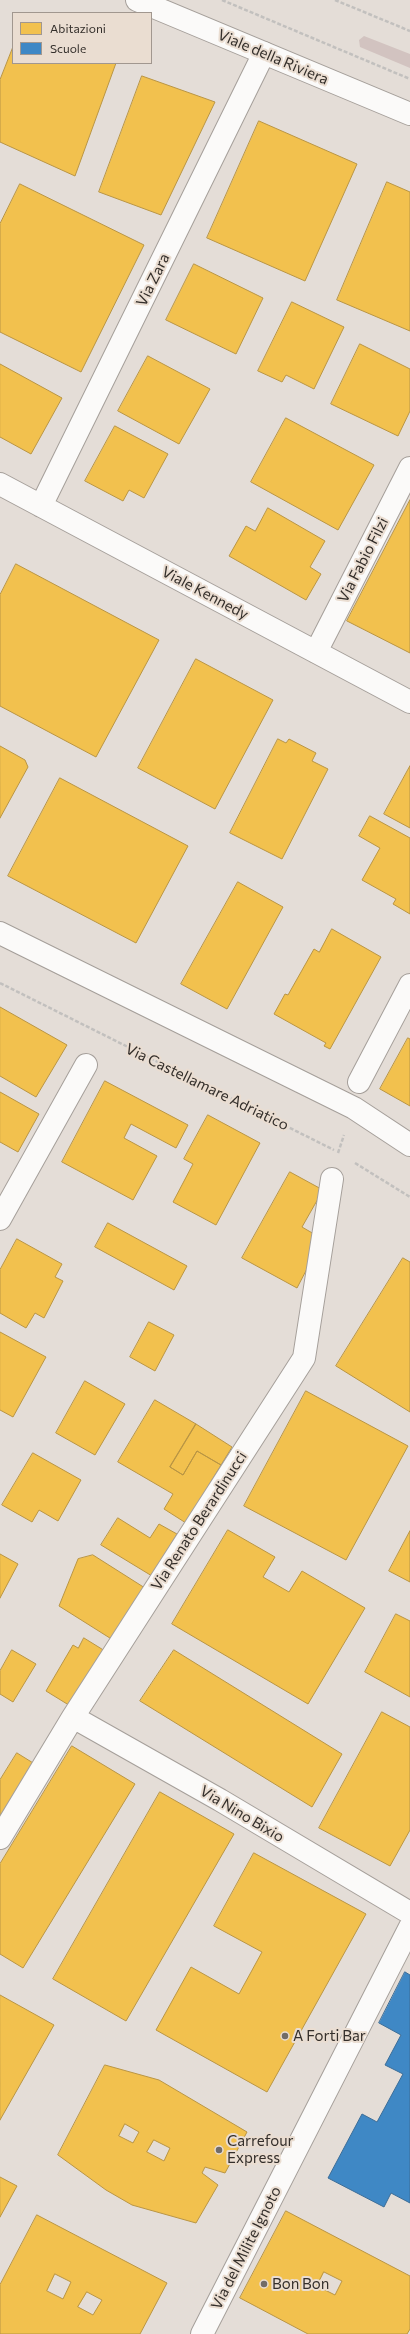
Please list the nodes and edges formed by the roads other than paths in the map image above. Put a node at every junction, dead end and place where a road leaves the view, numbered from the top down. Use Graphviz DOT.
graph roads {
  1 [pos="137,0"];
  2 [pos="264,53"];
  3 [pos="410,114"];
  4 [pos="410,468"];
  5 [pos="0,484"];
  6 [pos="41,506"];
  7 [pos="316,652"];
  8 [pos="410,702"];
  9 [pos="0,933"];
  10 [pos="410,985"];
  11 [pos="86,1065"];
  12 [pos="359,1082"];
  13 [pos="410,1145"];
  14 [pos="332,1179"];
  15 [pos="0,1219"];
  16 [pos="73,1717"];
  17 [pos="0,1838"];
  18 [pos="410,1913"];
  19 [pos="410,1927"];
  20 [pos="202,2334"];
  1 -- 2 [label="street, Viale della Riviera"];
  2 -- 3 [label="street, Viale della Riviera"];
  2 -- 6 [label="street, Via Zara"];
  4 -- 7 [label="street, Via Fabio Filzi"];
  5 -- 6 [label="street, Viale Kennedy"];
  6 -- 7 [label="street, Viale Kennedy"];
  7 -- 8 [label="street, Viale Kennedy"];
  9 -- 13 [label="street"];
  10 -- 12 [label="street"];
  11 -- 15 [label="street"];
  14 -- 16 [label="street, Via Renato Berardinucci"];
  16 -- 17 [label="street, Via Renato Berardinucci"];
  16 -- 18 [label="street, Via Nino Bixio"];
  19 -- 20 [label="street, Via del Milite Ignoto"];
}
